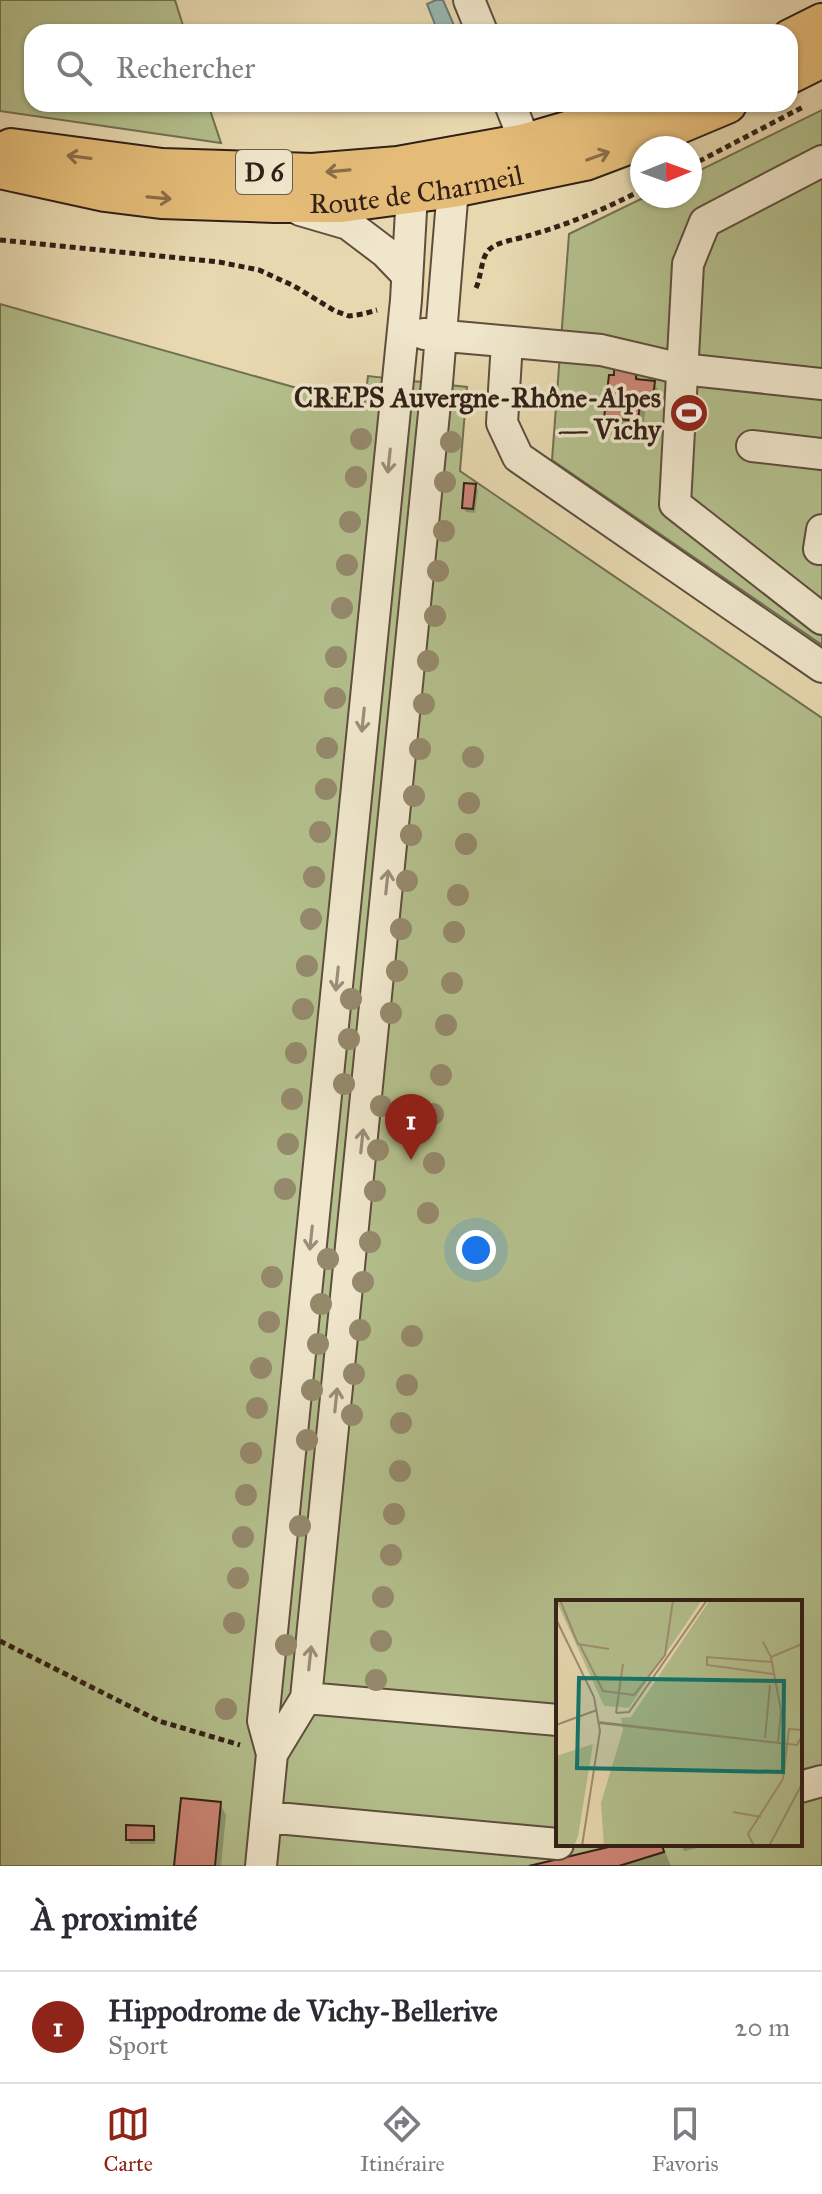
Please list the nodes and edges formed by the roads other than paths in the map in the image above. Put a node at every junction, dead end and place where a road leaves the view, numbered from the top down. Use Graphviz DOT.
graph roads {
  1 [pos="469,0"];
  2 [pos="822,23"];
  3 [pos="479,24"];
  4 [pos="798,35"];
  5 [pos="822,58"];
  6 [pos="799,90"];
  7 [pos="513,112"];
  8 [pos="634,112"];
  9 [pos="708,112"];
  10 [pos="0,147"];
  11 [pos="531,157"];
  12 [pos="822,161"];
  13 [pos="0,169"];
  14 [pos="423,181"];
  15 [pos="275,203"];
  16 [pos="407,288"];
  17 [pos="403,333"];
  18 [pos="441,336"];
  19 [pos="507,342"];
  20 [pos="682,369"];
  21 [pos="822,384"];
  22 [pos="752,446"];
  23 [pos="822,454"];
  24 [pos="822,619"];
  25 [pos="822,667"];
  26 [pos="306,1698"];
  27 [pos="556,1720"];
  28 [pos="272,1754"];
  29 [pos="822,1781"];
  30 [pos="802,1786"];
  31 [pos="266,1817"];
  32 [pos="556,1844"];
  33 [pos="261,1866"];
  1 -- 3 [label="street"];
  2 -- 4 [label="main road"];
  5 -- 6 [label="main road"];
  7 -- 11 [label="street"];
  8 -- 11 [label="main road, Route de Charmeil / D 6"];
  11 -- 9 [label="main road, Route de Charmeil / D 6, one-way"];
  14 -- 10 [label="main road, Route de Charmeil / D 6, one-way"];
  11 -- 14 [label="main road, Route de Charmeil / D 6"];
  11 -- 14 [label="main road, Route de Charmeil / D 6"];
  12 -- 20 [label="street"];
  13 -- 15 [label="main road, Route de Charmeil / D 6, one-way"];
  14 -- 15 [label="main road, Route de Charmeil / D 6"];
  14 -- 16 [label="street"];
  14 -- 18 [label="street"];
  15 -- 16 [label="street"];
  16 -- 17 [label="street"];
  17 -- 18 [label="street"];
  17 -- 28 [label="street, one-way"];
  18 -- 19 [label="street"];
  26 -- 18 [label="street, one-way"];
  19 -- 20 [label="street"];
  19 -- 25 [label="street"];
  20 -- 21 [label="street"];
  20 -- 24 [label="street"];
  22 -- 23 [label="street"];
  26 -- 27 [label="street"];
  26 -- 28 [label="street"];
  28 -- 31 [label="street"];
  29 -- 30 [label="street"];
  31 -- 32 [label="street"];
  31 -- 33 [label="street"];
}
